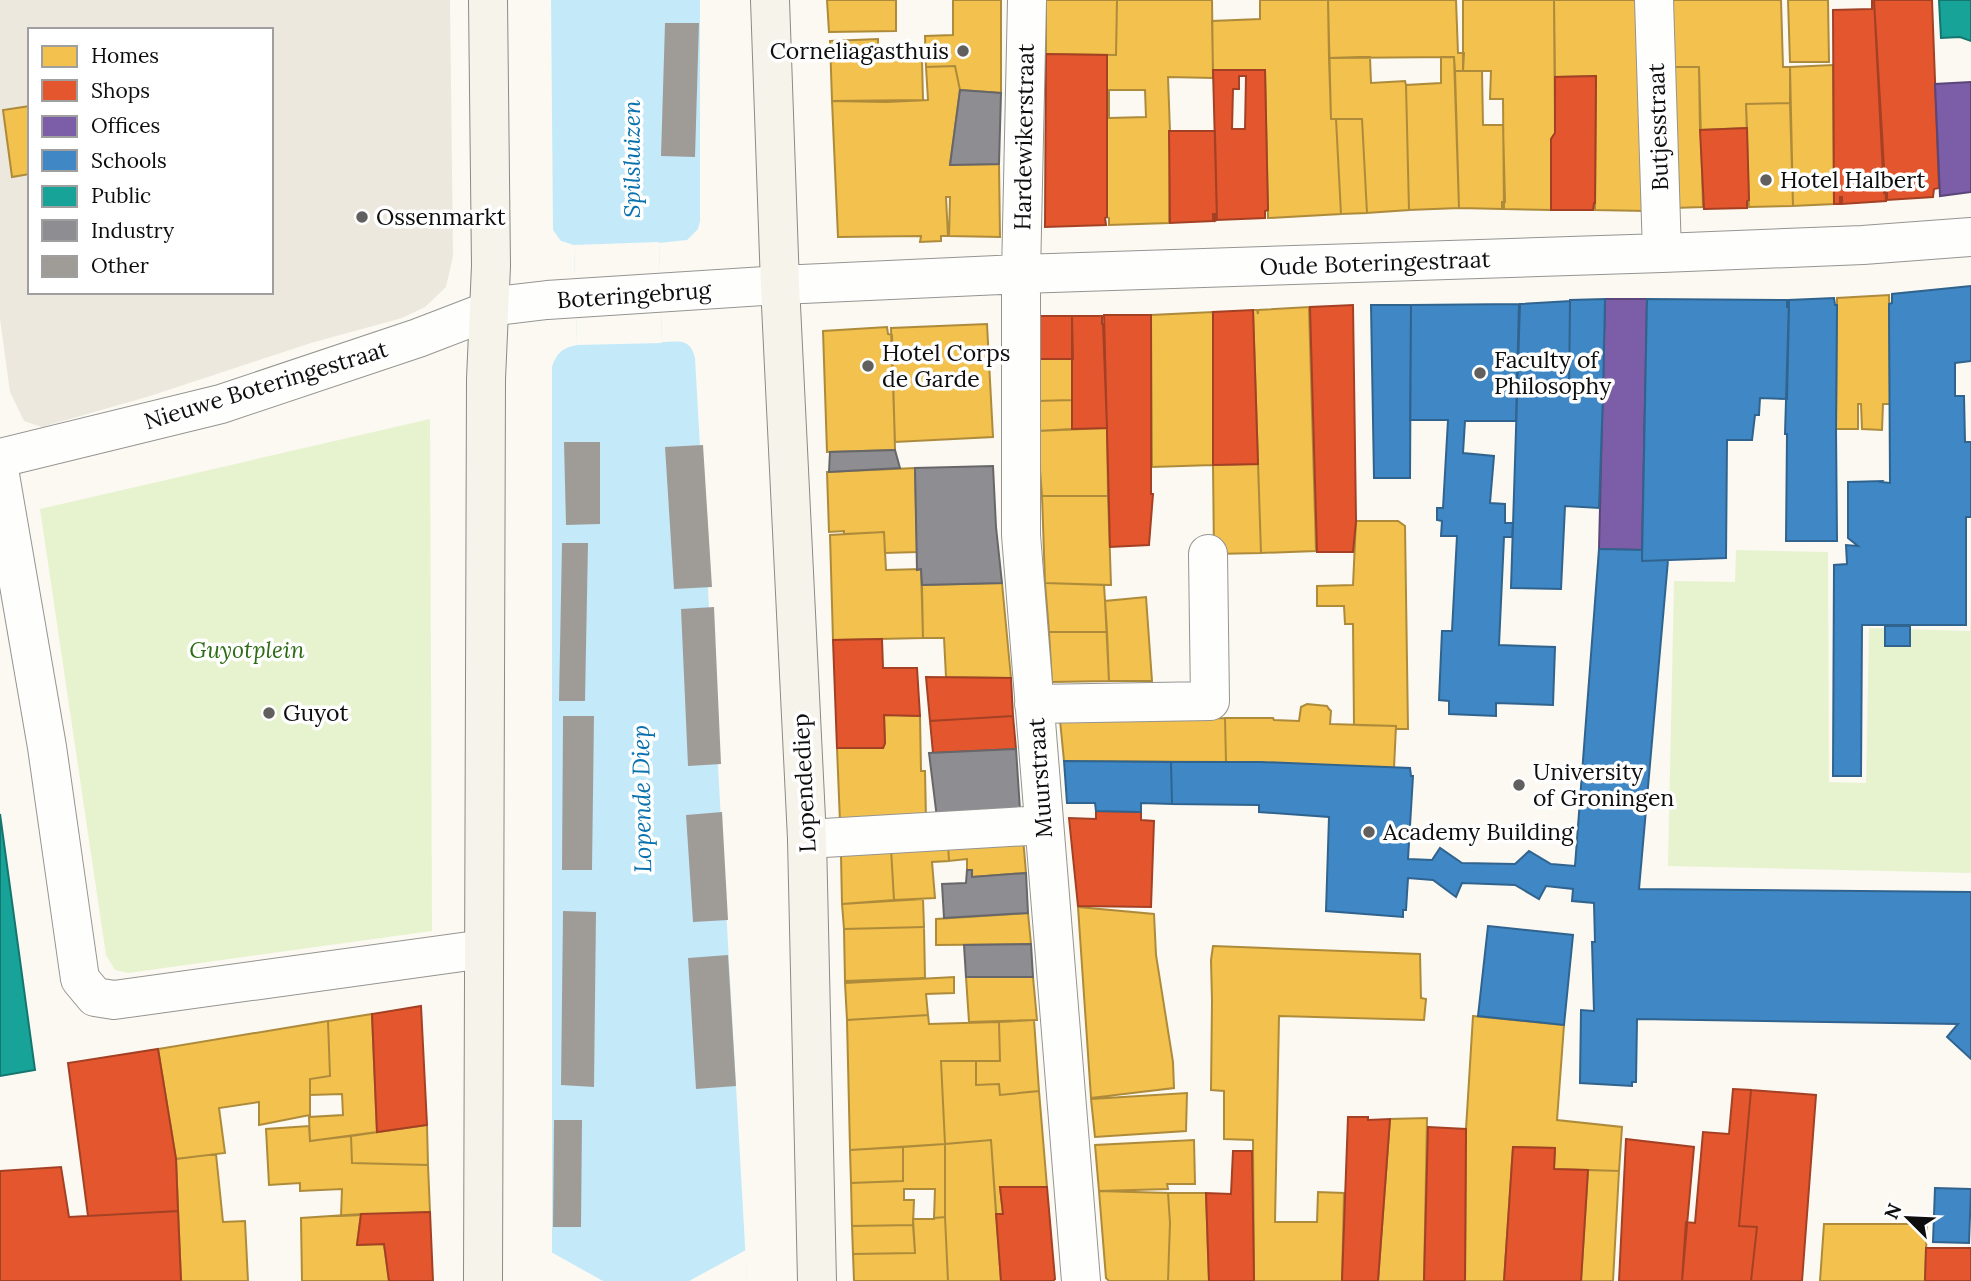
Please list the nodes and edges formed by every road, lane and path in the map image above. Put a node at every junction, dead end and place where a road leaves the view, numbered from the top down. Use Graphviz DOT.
graph roads {
  1 [pos="488,0"];
  2 [pos="770,0"];
  3 [pos="1027,0"];
  4 [pos="1654,0"];
  5 [pos="1971,237"];
  6 [pos="1662,253"];
  7 [pos="1021,274"];
  8 [pos="780,285"];
  9 [pos="489,311"];
  10 [pos="0,458"];
  11 [pos="0,475"];
  12 [pos="1208,554"];
  13 [pos="1034,704"];
  14 [pos="1044,825"];
  15 [pos="807,839"];
  16 [pos="484,949"];
  17 [pos="483,1281"];
  18 [pos="817,1281"];
  19 [pos="1081,1281"];
  1 -- 9 [label="street"];
  2 -- 8 [label="street"];
  3 -- 7 [label="street, Hardewikerstraat"];
  4 -- 6 [label="street, Butjesstraat"];
  5 -- 6 [label="street, Oude Boteringestraat"];
  6 -- 7 [label="street, Oude Boteringestraat"];
  7 -- 8 [label="street, Oude Boteringestraat"];
  7 -- 13 [label="street, Muurstraat"];
  8 -- 9 [label="street, Boteringebrug"];
  8 -- 15 [label="street, Lopendediep"];
  9 -- 10 [label="street, Nieuwe Boteringestraat"];
  9 -- 16 [label="street"];
  11 -- 16 [label="street"];
  12 -- 13 [label="street"];
  13 -- 14 [label="street, Muurstraat"];
  14 -- 15 [label="street"];
  14 -- 19 [label="street, Muurstraat"];
  15 -- 18 [label="street, Lopendediep"];
  16 -- 17 [label="street"];
}
